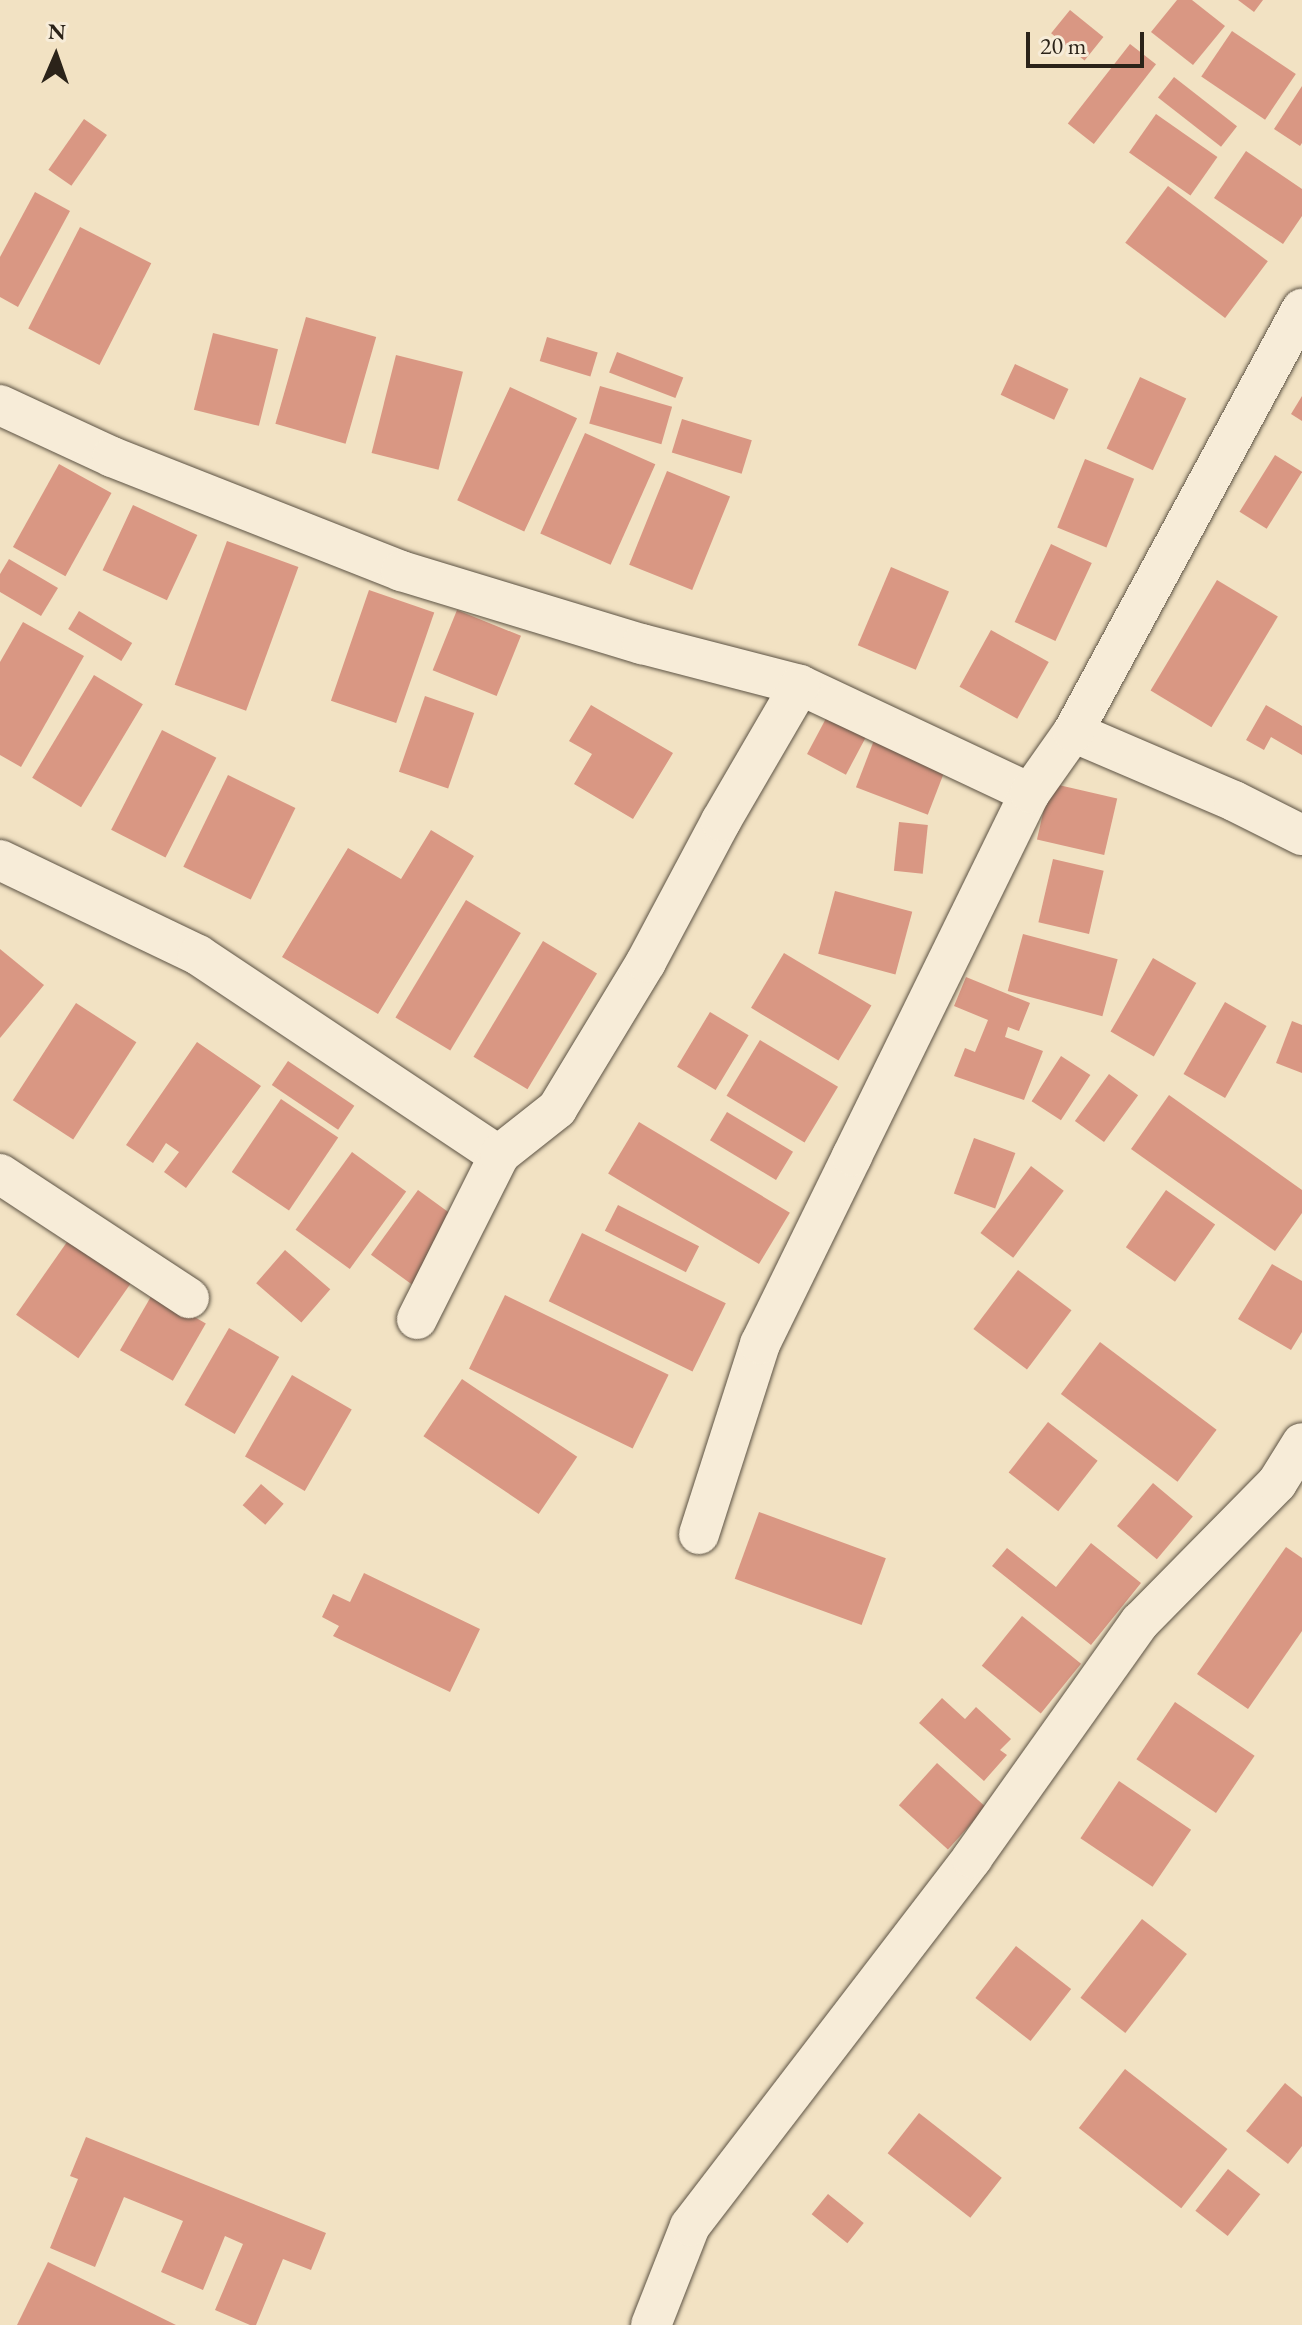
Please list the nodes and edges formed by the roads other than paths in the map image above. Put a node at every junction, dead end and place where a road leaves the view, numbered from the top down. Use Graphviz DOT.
graph roads {
  1 [pos="1302,309"];
  2 [pos="0,405"];
  3 [pos="800,685"];
  4 [pos="1073,732"];
  5 [pos="1030,793"];
  6 [pos="1302,835"];
  7 [pos="0,860"];
  8 [pos="499,1156"];
  9 [pos="0,1174"];
  10 [pos="189,1298"];
  11 [pos="417,1319"];
  12 [pos="1302,1443"];
  13 [pos="1289,1490"];
  14 [pos="699,1534"];
  15 [pos="652,2324"];
  1 -- 4 [label="street"];
  2 -- 3 [label="street"];
  3 -- 5 [label="street"];
  3 -- 8 [label="street"];
  4 -- 5 [label="street"];
  4 -- 6 [label="street"];
  5 -- 14 [label="street"];
  7 -- 8 [label="street"];
  8 -- 11 [label="street"];
  9 -- 10 [label="street"];
  12 -- 13 [label="street"];
  13 -- 15 [label="street"];
}
